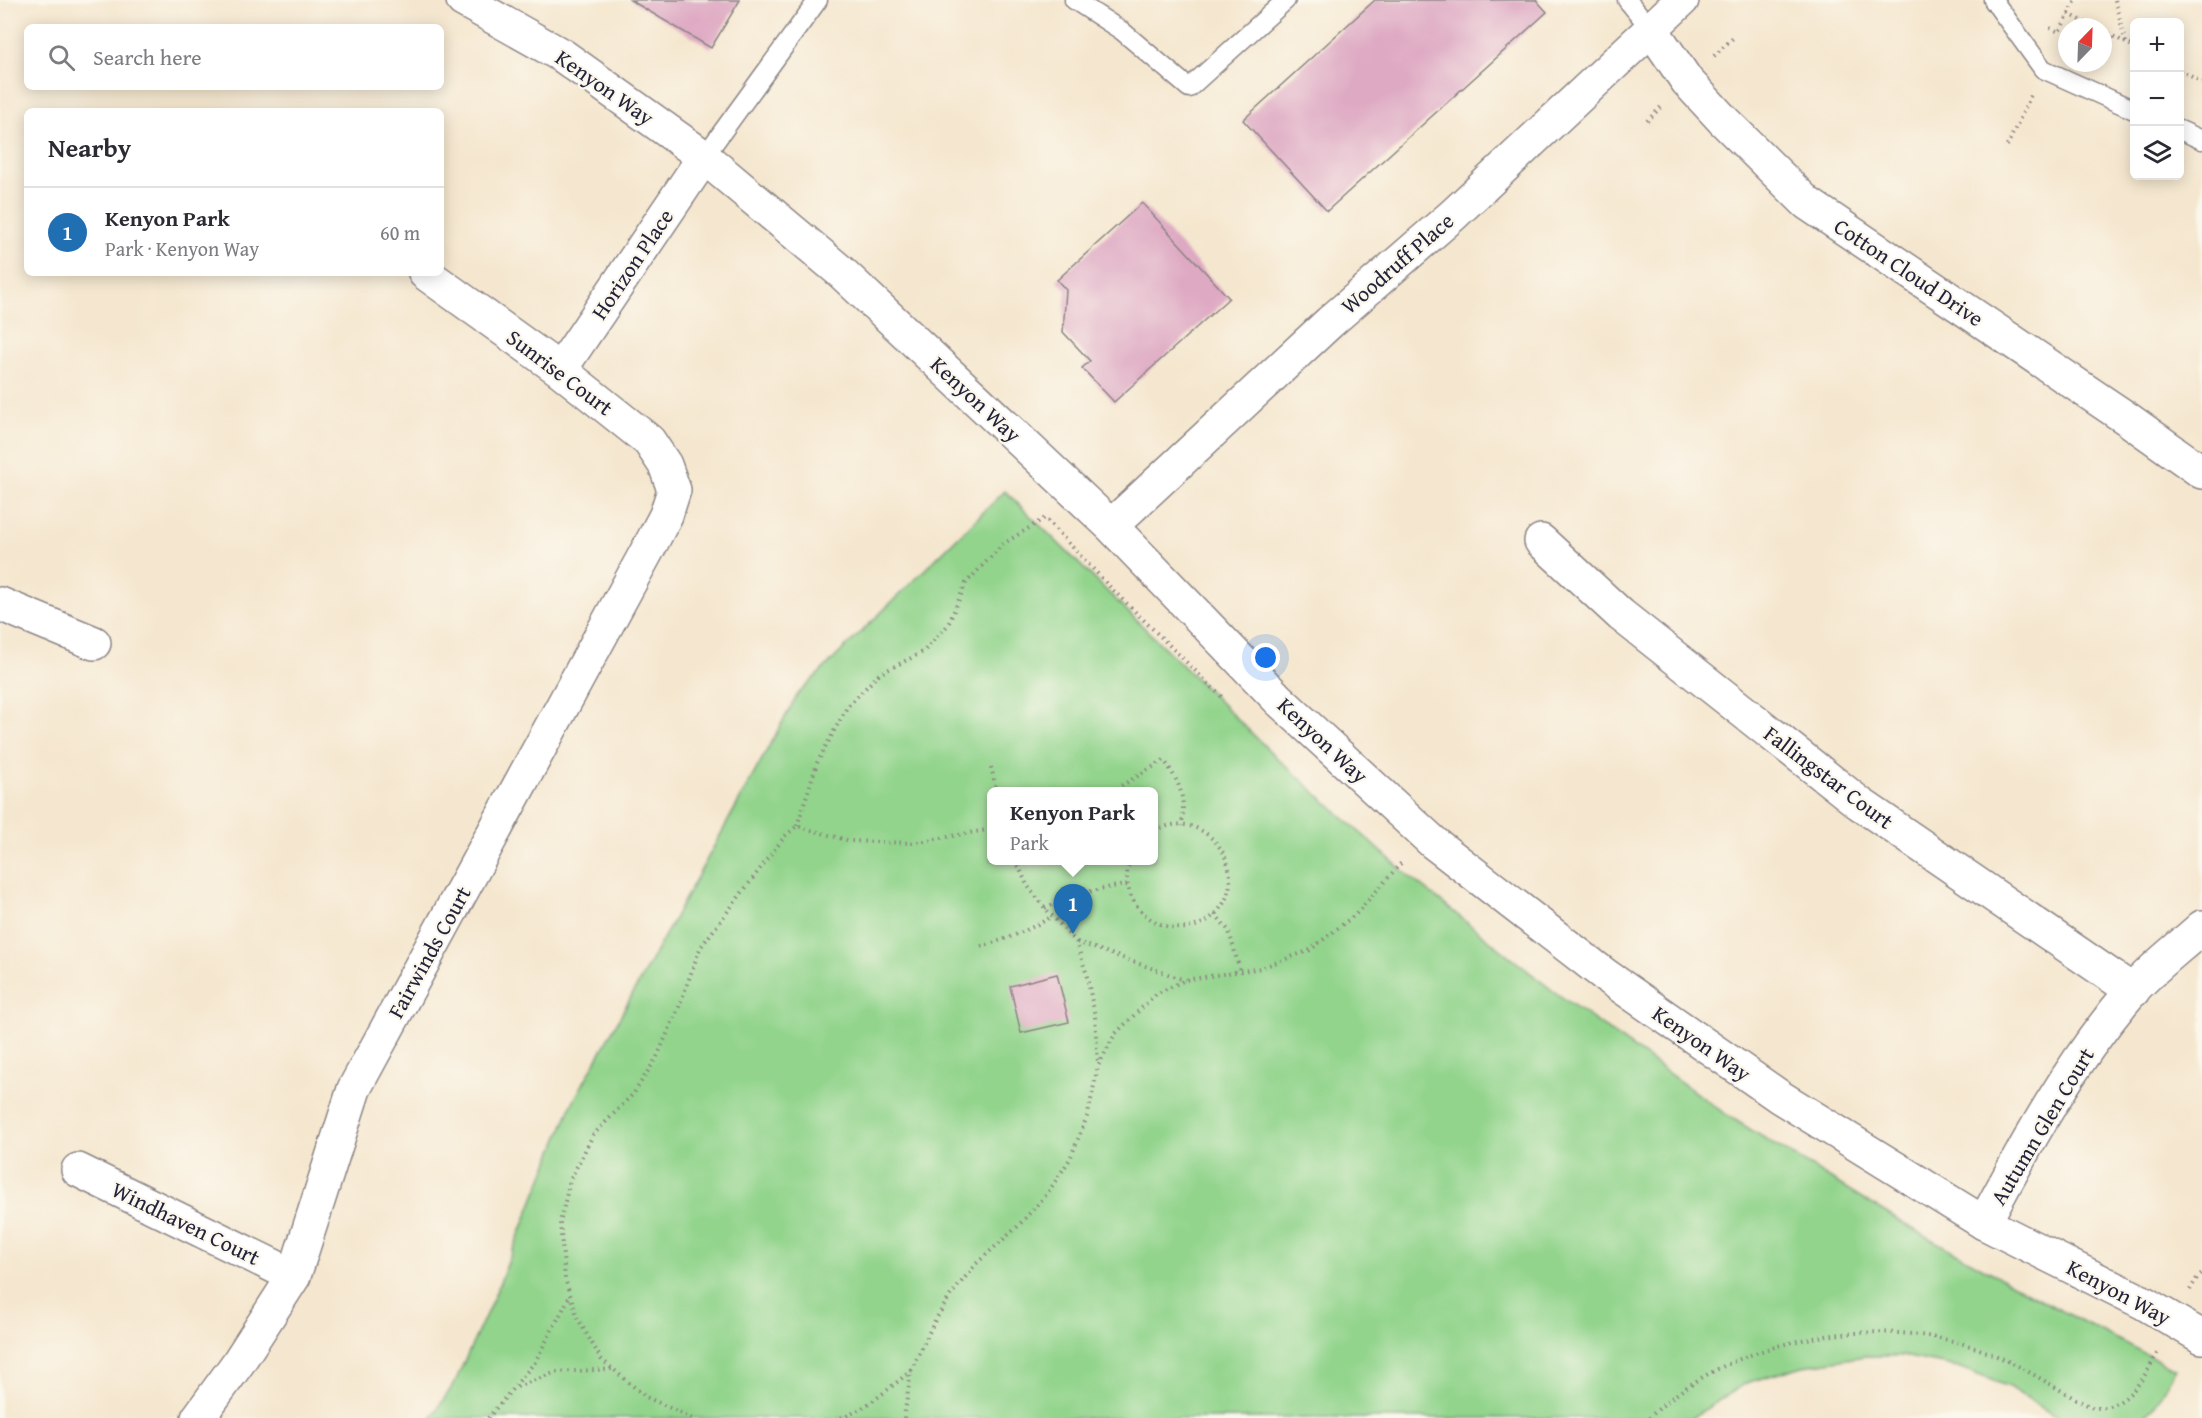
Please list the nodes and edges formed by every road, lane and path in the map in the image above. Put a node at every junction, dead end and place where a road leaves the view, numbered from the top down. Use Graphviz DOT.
graph roads {
  1 [pos="463,0"];
  2 [pos="818,0"];
  3 [pos="1074,0"];
  4 [pos="1286,0"];
  5 [pos="1627,0"];
  6 [pos="1682,0"];
  7 [pos="1993,0"];
  8 [pos="2076,0"];
  9 [pos="2115,0"];
  10 [pos="2068,14"];
  11 [pos="2076,18"];
  12 [pos="2045,25"];
  13 [pos="1652,30"];
  14 [pos="2112,36"];
  15 [pos="2126,43"];
  16 [pos="2130,45"];
  17 [pos="2182,72"];
  18 [pos="2202,82"];
  19 [pos="2130,108"];
  20 [pos="2184,132"];
  21 [pos="2202,140"];
  22 [pos="704,157"];
  23 [pos="429,276"];
  24 [pos="560,370"];
  25 [pos="2202,472"];
  26 [pos="674,490"];
  27 [pos="1045,518"];
  28 [pos="1111,526"];
  29 [pos="1541,541"];
  30 [pos="0,604"];
  31 [pos="94,643"];
  32 [pos="991,767"];
  33 [pos="996,787"];
  34 [pos="1119,787"];
  35 [pos="797,826"];
  36 [pos="1182,826"];
  37 [pos="987,830"];
  38 [pos="1158,830"];
  39 [pos="1018,865"];
  40 [pos="1128,865"];
  41 [pos="1411,870"];
  42 [pos="1127,885"];
  43 [pos="1045,908"];
  44 [pos="1215,914"];
  45 [pos="1053,916"];
  46 [pos="2202,927"];
  47 [pos="1076,942"];
  48 [pos="981,946"];
  49 [pos="1240,971"];
  50 [pos="1185,980"];
  51 [pos="2133,990"];
  52 [pos="1098,1066"];
  53 [pos="78,1170"];
  54 [pos="1984,1222"];
  55 [pos="2202,1274"];
  56 [pos="294,1276"];
  57 [pos="2197,1278"];
  58 [pos="570,1295"];
  59 [pos="2202,1336"];
  60 [pos="2148,1348"];
  61 [pos="614,1369"];
  62 [pos="911,1371"];
  63 [pos="516,1387"];
  64 [pos="198,1418"];
  65 [pos="488,1418"];
  66 [pos="692,1418"];
  67 [pos="841,1418"];
  68 [pos="904,1418"];
  69 [pos="1649,1418"];
  1 -- 22 [label="street, Kenyon Way"];
  2 -- 22 [label="lane"];
  3 -- 4 [label="lane"];
  5 -- 13 [label="lane"];
  6 -- 13 [label="street, Woodruff Place"];
  7 -- 19 [label="lane"];
  8 -- 10 [label="path"];
  9 -- 15 [label="path"];
  10 -- 11 [label="path"];
  10 -- 12 [label="path"];
  13 -- 25 [label="street, Cotton Cloud Drive"];
  13 -- 28 [label="street, Woodruff Place"];
  14 -- 15 [label="path"];
  15 -- 16 [label="path"];
  17 -- 18 [label="path"];
  20 -- 21 [label="lane"];
  22 -- 24 [label="street, Horizon Place"];
  22 -- 28 [label="street, Kenyon Way"];
  23 -- 24 [label="street, Sunrise Court"];
  24 -- 26 [label="street, Sunrise Court"];
  26 -- 56 [label="street, Fairwinds Court"];
  27 -- 35 [label="path"];
  28 -- 54 [label="street, Kenyon Way"];
  29 -- 51 [label="street, Fallingstar Court"];
  30 -- 31 [label="street"];
  32 -- 33 [label="path"];
  34 -- 36 [label="path"];
  35 -- 37 [label="path"];
  35 -- 58 [label="path"];
  36 -- 38 [label="path"];
  36 -- 44 [label="path"];
  39 -- 43 [label="path"];
  40 -- 42 [label="path"];
  41 -- 49 [label="path"];
  42 -- 43 [label="path"];
  42 -- 44 [label="path"];
  43 -- 45 [label="path"];
  44 -- 49 [label="path"];
  45 -- 47 [label="path"];
  45 -- 48 [label="path"];
  46 -- 51 [label="street, Autumn Glen Court"];
  47 -- 50 [label="path"];
  47 -- 52 [label="path"];
  49 -- 50 [label="path"];
  50 -- 52 [label="path"];
  51 -- 54 [label="street, Autumn Glen Court"];
  52 -- 62 [label="path"];
  53 -- 56 [label="street, Windhaven Court"];
  54 -- 59 [label="street, Kenyon Way"];
  55 -- 57 [label="path"];
  56 -- 64 [label="street, Fairwinds Court"];
  58 -- 61 [label="path"];
  58 -- 63 [label="path"];
  60 -- 69 [label="path"];
  61 -- 63 [label="path"];
  61 -- 66 [label="path"];
  62 -- 67 [label="path"];
  62 -- 68 [label="path"];
  63 -- 65 [label="path"];
}
